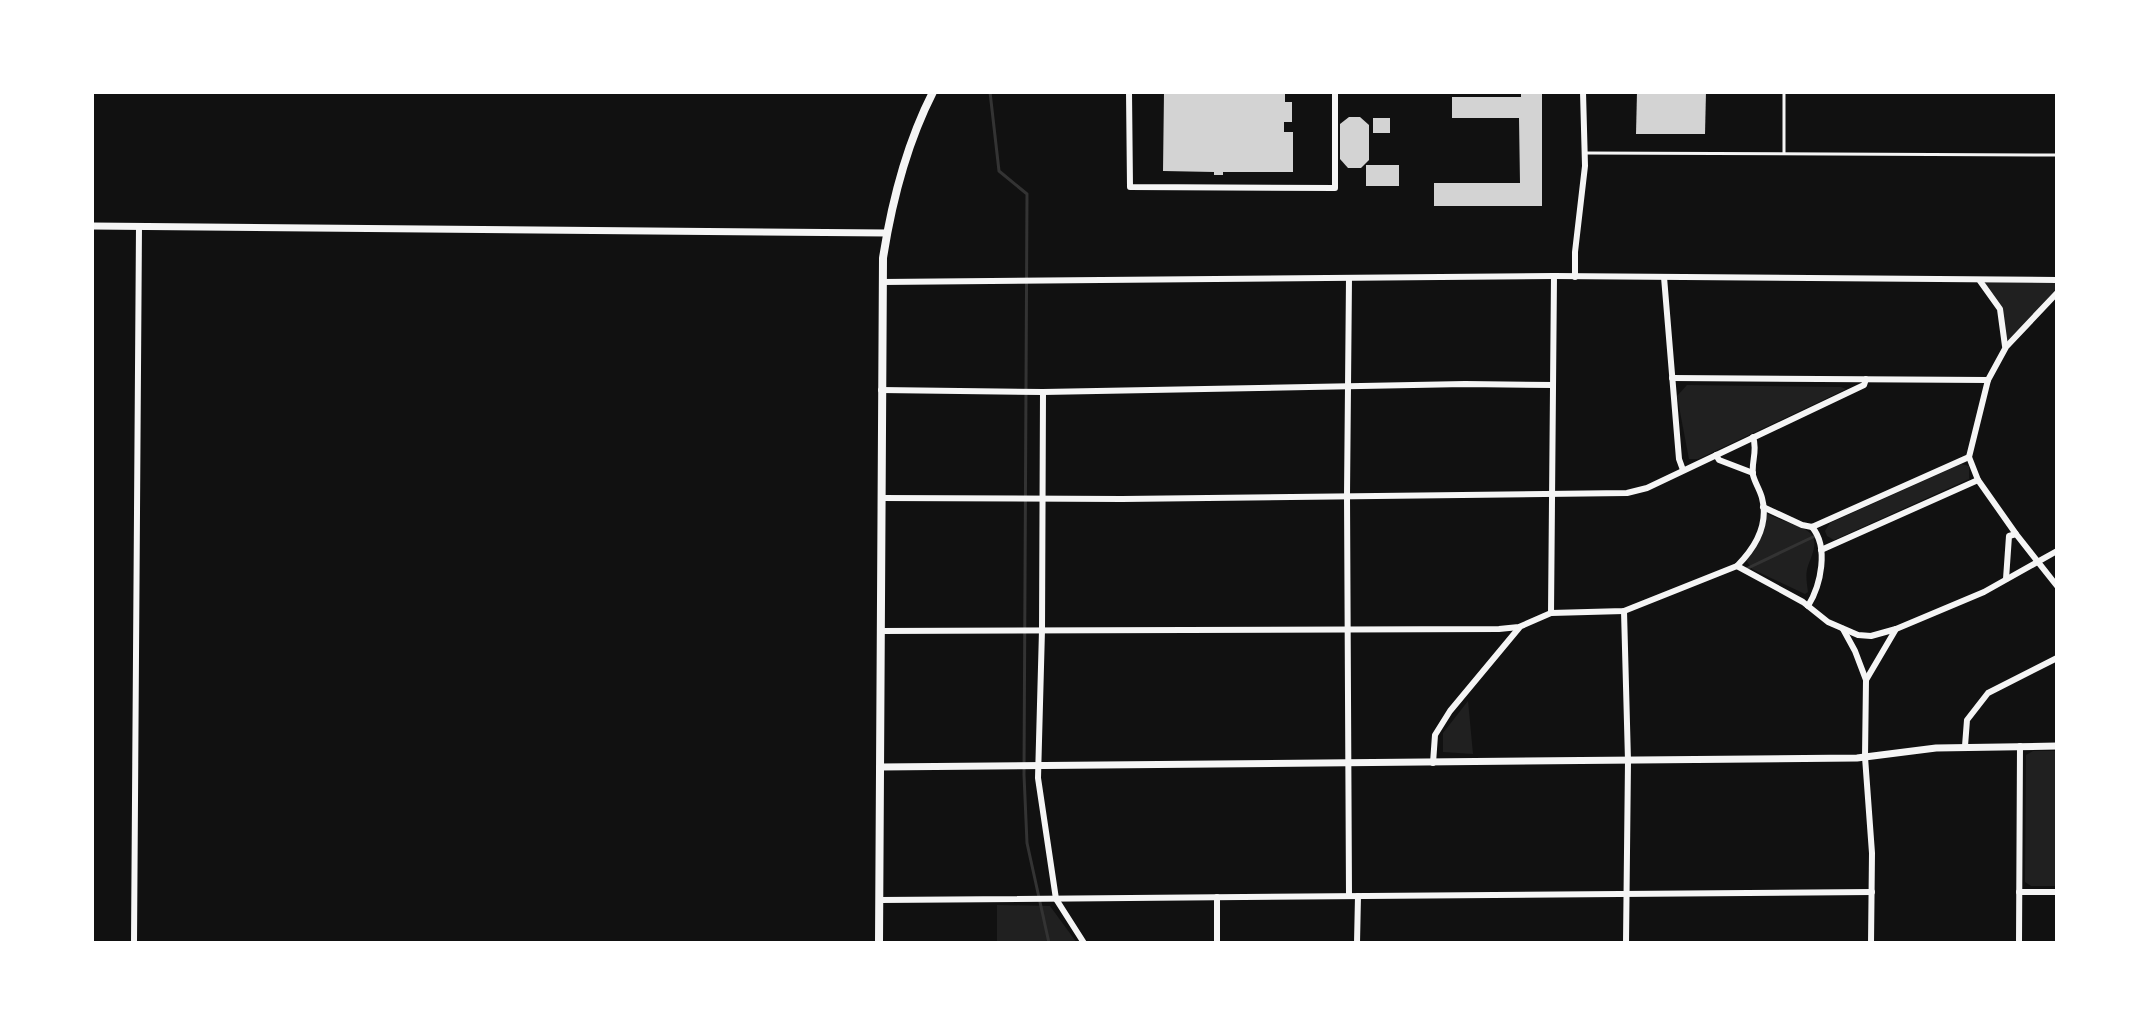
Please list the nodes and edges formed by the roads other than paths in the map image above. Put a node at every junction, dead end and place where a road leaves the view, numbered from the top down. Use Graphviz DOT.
graph roads {
  1 [pos="933,92"];
  2 [pos="1129,92"];
  3 [pos="1335,92"];
  4 [pos="1583,92"];
  5 [pos="1784,92"];
  6 [pos="1585,153"];
  7 [pos="1784,153"];
  8 [pos="2057,155"];
  9 [pos="92,226"];
  10 [pos="139,226"];
  11 [pos="887,233"];
  12 [pos="1554,276"];
  13 [pos="1575,277"];
  14 [pos="1664,277"];
  15 [pos="1349,278"];
  16 [pos="2057,280"];
  17 [pos="1980,281"];
  18 [pos="882,282"];
  19 [pos="2056,296"];
  20 [pos="2006,347"];
  21 [pos="1672,378"];
  22 [pos="1866,379"];
  23 [pos="1988,380"];
  24 [pos="1553,385"];
  25 [pos="1348,386"];
  26 [pos="881,390"];
  27 [pos="1043,392"];
  28 [pos="1753,437"];
  29 [pos="1716,455"];
  30 [pos="1969,457"];
  31 [pos="1683,470"];
  32 [pos="1753,473"];
  33 [pos="1978,480"];
  34 [pos="1553,494"];
  35 [pos="1347,495"];
  36 [pos="881,498"];
  37 [pos="1043,499"];
  38 [pos="1763,507"];
  39 [pos="1812,527"];
  40 [pos="2016,534"];
  41 [pos="1821,550"];
  42 [pos="2057,551"];
  43 [pos="2038,562"];
  44 [pos="1737,566"];
  45 [pos="2006,579"];
  46 [pos="2057,586"];
  47 [pos="1808,606"];
  48 [pos="1624,611"];
  49 [pos="1551,613"];
  50 [pos="1519,627"];
  51 [pos="1347,628"];
  52 [pos="1842,628"];
  53 [pos="1896,629"];
  54 [pos="1042,630"];
  55 [pos="880,631"];
  56 [pos="2057,658"];
  57 [pos="1866,680"];
  58 [pos="1965,746"];
  59 [pos="2020,746"];
  60 [pos="2057,746"];
  61 [pos="1865,757"];
  62 [pos="1628,761"];
  63 [pos="1349,763"];
  64 [pos="1433,763"];
  65 [pos="1034,766"];
  66 [pos="880,767"];
  67 [pos="1872,892"];
  68 [pos="2019,892"];
  69 [pos="2057,892"];
  70 [pos="1626,894"];
  71 [pos="1349,896"];
  72 [pos="1358,896"];
  73 [pos="1217,897"];
  74 [pos="1056,899"];
  75 [pos="880,900"];
  76 [pos="134,943"];
  77 [pos="879,943"];
  78 [pos="1084,943"];
  79 [pos="1217,943"];
  80 [pos="1357,943"];
  81 [pos="1626,943"];
  82 [pos="1871,943"];
  83 [pos="2019,943"];
  1 -- 11 [label="main road"];
  2 -- 3 [label="street"];
  4 -- 6 [label="street"];
  5 -- 7 [label="lane"];
  6 -- 7 [label="lane"];
  6 -- 13 [label="street"];
  7 -- 8 [label="lane"];
  9 -- 10 [label="street"];
  10 -- 11 [label="street"];
  10 -- 76 [label="street"];
  11 -- 18 [label="main road"];
  12 -- 13 [label="street"];
  12 -- 15 [label="street"];
  12 -- 24 [label="street"];
  13 -- 14 [label="street"];
  14 -- 17 [label="street"];
  14 -- 21 [label="street"];
  15 -- 18 [label="street"];
  15 -- 25 [label="street"];
  16 -- 17 [label="street"];
  17 -- 20 [label="street"];
  18 -- 26 [label="main road"];
  19 -- 20 [label="street"];
  20 -- 23 [label="street"];
  21 -- 22 [label="street"];
  21 -- 31 [label="street"];
  22 -- 23 [label="street"];
  22 -- 28 [label="street"];
  23 -- 30 [label="street"];
  24 -- 25 [label="street"];
  24 -- 34 [label="street"];
  25 -- 27 [label="street"];
  25 -- 35 [label="street"];
  26 -- 27 [label="street"];
  26 -- 36 [label="main road"];
  27 -- 37 [label="street"];
  28 -- 29 [label="street"];
  28 -- 32 [label="street"];
  29 -- 31 [label="street"];
  29 -- 32 [label="street"];
  30 -- 33 [label="street"];
  30 -- 39 [label="street"];
  31 -- 34 [label="street"];
  32 -- 38 [label="street"];
  33 -- 40 [label="street"];
  33 -- 41 [label="street"];
  34 -- 35 [label="street"];
  34 -- 49 [label="street"];
  35 -- 37 [label="street"];
  35 -- 51 [label="street"];
  36 -- 37 [label="street"];
  36 -- 55 [label="main road"];
  37 -- 54 [label="street"];
  38 -- 39 [label="street"];
  38 -- 44 [label="street"];
  39 -- 41 [label="street"];
  40 -- 43 [label="street"];
  40 -- 45 [label="street"];
  41 -- 47 [label="street"];
  42 -- 43 [label="street"];
  43 -- 45 [label="street"];
  43 -- 46 [label="street"];
  44 -- 47 [label="street"];
  44 -- 48 [label="street"];
  45 -- 53 [label="street"];
  47 -- 52 [label="street"];
  48 -- 49 [label="street"];
  48 -- 62 [label="street"];
  49 -- 50 [label="street"];
  50 -- 51 [label="street"];
  50 -- 64 [label="street"];
  51 -- 54 [label="street"];
  51 -- 63 [label="street"];
  52 -- 53 [label="street"];
  52 -- 57 [label="street"];
  53 -- 57 [label="street"];
  54 -- 55 [label="street"];
  54 -- 65 [label="street"];
  55 -- 66 [label="main road"];
  56 -- 58 [label="street"];
  57 -- 61 [label="street"];
  58 -- 59 [label="street"];
  58 -- 61 [label="street"];
  59 -- 60 [label="street"];
  59 -- 68 [label="street"];
  61 -- 62 [label="street"];
  61 -- 67 [label="street"];
  62 -- 64 [label="street"];
  62 -- 70 [label="street"];
  63 -- 64 [label="street"];
  63 -- 65 [label="street"];
  63 -- 71 [label="street"];
  65 -- 66 [label="street"];
  65 -- 74 [label="street"];
  66 -- 75 [label="main road"];
  67 -- 70 [label="street"];
  67 -- 82 [label="street"];
  68 -- 69 [label="street"];
  68 -- 83 [label="street"];
  70 -- 72 [label="street"];
  70 -- 81 [label="street"];
  71 -- 72 [label="street"];
  71 -- 73 [label="street"];
  72 -- 80 [label="street"];
  73 -- 74 [label="street"];
  73 -- 79 [label="street"];
  74 -- 75 [label="street"];
  74 -- 78 [label="street"];
  75 -- 77 [label="main road"];
}
